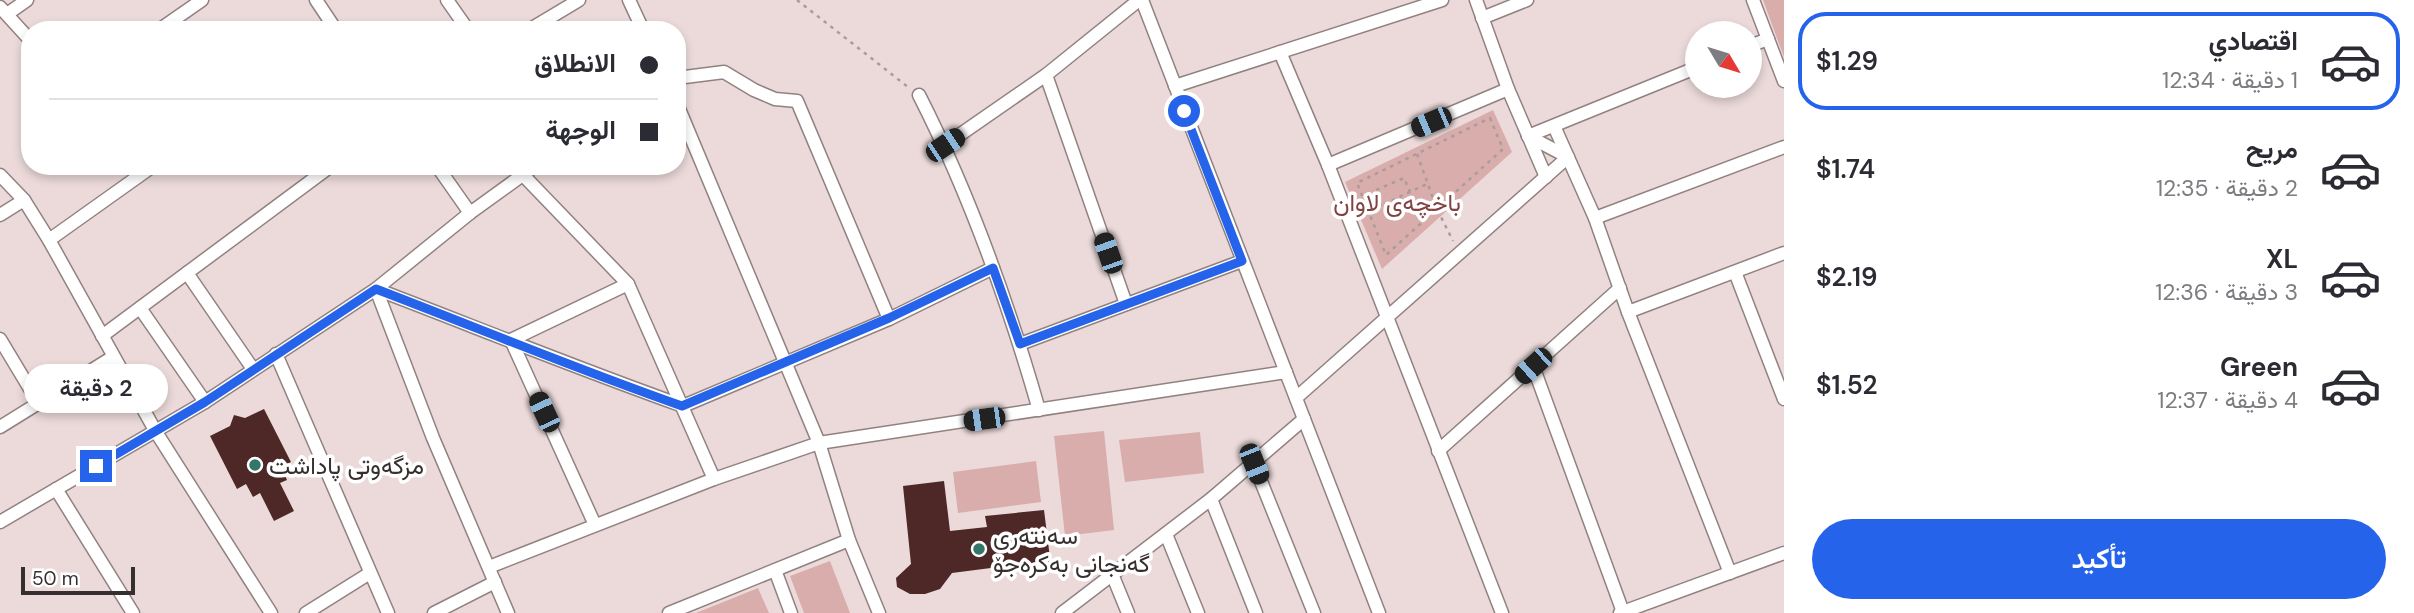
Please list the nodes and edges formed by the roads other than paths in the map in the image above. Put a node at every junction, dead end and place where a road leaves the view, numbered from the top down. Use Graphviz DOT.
graph roads {
  1 [pos="27,0"];
  2 [pos="202,0"];
  3 [pos="316,0"];
  4 [pos="447,0"];
  5 [pos="579,0"];
  6 [pos="629,0"];
  7 [pos="1140,0"];
  8 [pos="1442,0"];
  9 [pos="1476,0"];
  10 [pos="1527,0"];
  11 [pos="1753,0"];
  12 [pos="3,11"];
  13 [pos="1482,18"];
  14 [pos="172,21"];
  15 [pos="330,21"];
  16 [pos="462,21"];
  17 [pos="544,21"];
  18 [pos="639,21"];
  19 [pos="21,30"];
  20 [pos="1768,39"];
  21 [pos="1762,41"];
  22 [pos="1280,52"];
  23 [pos="1685,72"];
  24 [pos="1045,75"];
  25 [pos="686,77"];
  26 [pos="1784,81"];
  27 [pos="1175,86"];
  28 [pos="1508,89"];
  29 [pos="919,95"];
  30 [pos="686,125"];
  31 [pos="1554,126"];
  32 [pos="1528,136"];
  33 [pos="945,145"];
  34 [pos="1784,147"];
  35 [pos="1550,148"];
  36 [pos="1568,158"];
  37 [pos="1328,165"];
  38 [pos="0,175"];
  39 [pos="138,175"];
  40 [pos="319,175"];
  41 [pos="443,175"];
  42 [pos="522,175"];
  43 [pos="524,175"];
  44 [pos="1546,177"];
  45 [pos="24,200"];
  46 [pos="470,213"];
  47 [pos="0,215"];
  48 [pos="1595,218"];
  49 [pos="49,240"];
  50 [pos="1784,253"];
  51 [pos="1242,261"];
  52 [pos="993,268"];
  53 [pos="1735,272"];
  54 [pos="187,273"];
  55 [pos="628,284"];
  56 [pos="1620,288"];
  57 [pos="376,289"];
  58 [pos="1126,304"];
  59 [pos="140,309"];
  60 [pos="1628,312"];
  61 [pos="1387,317"];
  62 [pos="889,318"];
  63 [pos="103,336"];
  64 [pos="0,339"];
  65 [pos="511,340"];
  66 [pos="1020,344"];
  67 [pos="276,354"];
  68 [pos="113,357"];
  69 [pos="787,362"];
  70 [pos="1533,366"];
  71 [pos="253,369"];
  72 [pos="1286,372"];
  73 [pos="1296,397"];
  74 [pos="1784,399"];
  75 [pos="205,402"];
  76 [pos="38,404"];
  77 [pos="682,406"];
  78 [pos="1038,410"];
  79 [pos="1304,419"];
  80 [pos="0,427"];
  81 [pos="156,432"];
  82 [pos="819,443"];
  83 [pos="1438,451"];
  84 [pos="1254,464"];
  85 [pos="714,479"];
  86 [pos="56,489"];
  87 [pos="1211,499"];
  88 [pos="0,522"];
  89 [pos="596,525"];
  90 [pos="1166,534"];
  91 [pos="849,540"];
  92 [pos="1784,553"];
  93 [pos="489,567"];
  94 [pos="775,570"];
  95 [pos="369,573"];
  96 [pos="1112,573"];
  97 [pos="1730,573"];
  98 [pos="495,582"];
  99 [pos="133,613"];
  100 [pos="271,613"];
  101 [pos="306,613"];
  102 [pos="388,613"];
  103 [pos="434,613"];
  104 [pos="508,613"];
  105 [pos="669,613"];
  106 [pos="791,613"];
  107 [pos="879,613"];
  108 [pos="1062,613"];
  109 [pos="1128,613"];
  110 [pos="1198,613"];
  111 [pos="1256,613"];
  112 [pos="1314,613"];
  113 [pos="1378,613"];
  114 [pos="1502,613"];
  115 [pos="1621,613"];
  1 -- 12 [label="street"];
  2 -- 14 [label="street"];
  3 -- 15 [label="street"];
  4 -- 16 [label="street"];
  5 -- 17 [label="street"];
  6 -- 18 [label="street"];
  7 -- 24 [label="street"];
  7 -- 27 [label="street"];
  8 -- 22 [label="street"];
  9 -- 13 [label="street"];
  10 -- 13 [label="street"];
  11 -- 20 [label="street"];
  12 -- 19 [label="street"];
  13 -- 28 [label="street"];
  20 -- 21 [label="street"];
  20 -- 26 [label="street"];
  22 -- 27 [label="street"];
  22 -- 37 [label="street"];
  23 -- 31 [label="street"];
  24 -- 33 [label="street"];
  24 -- 58 [label="street"];
  25 -- 62 [label="street"];
  27 -- 51 [label="street"];
  28 -- 32 [label="street"];
  28 -- 37 [label="street"];
  29 -- 33 [label="street"];
  30 -- 69 [label="street"];
  31 -- 32 [label="street"];
  31 -- 35 [label="street"];
  31 -- 36 [label="street"];
  32 -- 35 [label="street"];
  32 -- 44 [label="street"];
  33 -- 52 [label="street"];
  34 -- 48 [label="street"];
  35 -- 36 [label="street"];
  35 -- 44 [label="street"];
  36 -- 44 [label="street"];
  36 -- 48 [label="street"];
  37 -- 61 [label="street"];
  38 -- 45 [label="street"];
  39 -- 49 [label="street"];
  40 -- 54 [label="street"];
  41 -- 46 [label="street"];
  42 -- 46 [label="street"];
  43 -- 55 [label="street"];
  44 -- 61 [label="street"];
  45 -- 47 [label="street"];
  45 -- 49 [label="street"];
  46 -- 57 [label="street"];
  48 -- 56 [label="street"];
  49 -- 63 [label="street"];
  50 -- 53 [label="street"];
  51 -- 58 [label="street"];
  51 -- 72 [label="street"];
  52 -- 62 [label="street"];
  52 -- 66 [label="street"];
  53 -- 60 [label="street"];
  53 -- 74 [label="street"];
  54 -- 59 [label="street"];
  54 -- 71 [label="street"];
  55 -- 65 [label="street"];
  55 -- 77 [label="street"];
  56 -- 60 [label="street"];
  56 -- 70 [label="street"];
  57 -- 65 [label="street"];
  57 -- 67 [label="street"];
  57 -- 93 [label="street"];
  58 -- 66 [label="street"];
  59 -- 63 [label="street"];
  59 -- 75 [label="street"];
  60 -- 97 [label="street"];
  61 -- 73 [label="street"];
  61 -- 83 [label="street"];
  62 -- 69 [label="street"];
  63 -- 68 [label="street"];
  64 -- 76 [label="street"];
  65 -- 77 [label="street"];
  65 -- 89 [label="street"];
  66 -- 78 [label="street"];
  67 -- 71 [label="street"];
  67 -- 95 [label="street"];
  68 -- 76 [label="street"];
  68 -- 81 [label="street"];
  69 -- 77 [label="street"];
  69 -- 82 [label="street"];
  70 -- 83 [label="street"];
  70 -- 115 [label="street"];
  71 -- 75 [label="street"];
  72 -- 73 [label="street"];
  72 -- 78 [label="street"];
  73 -- 79 [label="street"];
  75 -- 81 [label="street"];
  76 -- 80 [label="street"];
  77 -- 85 [label="street"];
  78 -- 82 [label="street"];
  79 -- 84 [label="street"];
  79 -- 113 [label="street"];
  81 -- 86 [label="street"];
  81 -- 100 [label="street"];
  82 -- 85 [label="street"];
  82 -- 91 [label="street"];
  83 -- 114 [label="street"];
  84 -- 87 [label="street"];
  84 -- 112 [label="street"];
  85 -- 89 [label="street"];
  86 -- 88 [label="street"];
  86 -- 99 [label="street"];
  87 -- 90 [label="street"];
  87 -- 111 [label="street"];
  89 -- 93 [label="street"];
  90 -- 96 [label="street"];
  90 -- 110 [label="street"];
  91 -- 94 [label="street"];
  91 -- 107 [label="street"];
  92 -- 97 [label="street"];
  93 -- 98 [label="street"];
  94 -- 105 [label="street"];
  94 -- 106 [label="street"];
  95 -- 101 [label="street"];
  95 -- 102 [label="street"];
  96 -- 108 [label="street"];
  96 -- 109 [label="street"];
  97 -- 115 [label="street"];
  98 -- 103 [label="street"];
  98 -- 104 [label="street"];
}
